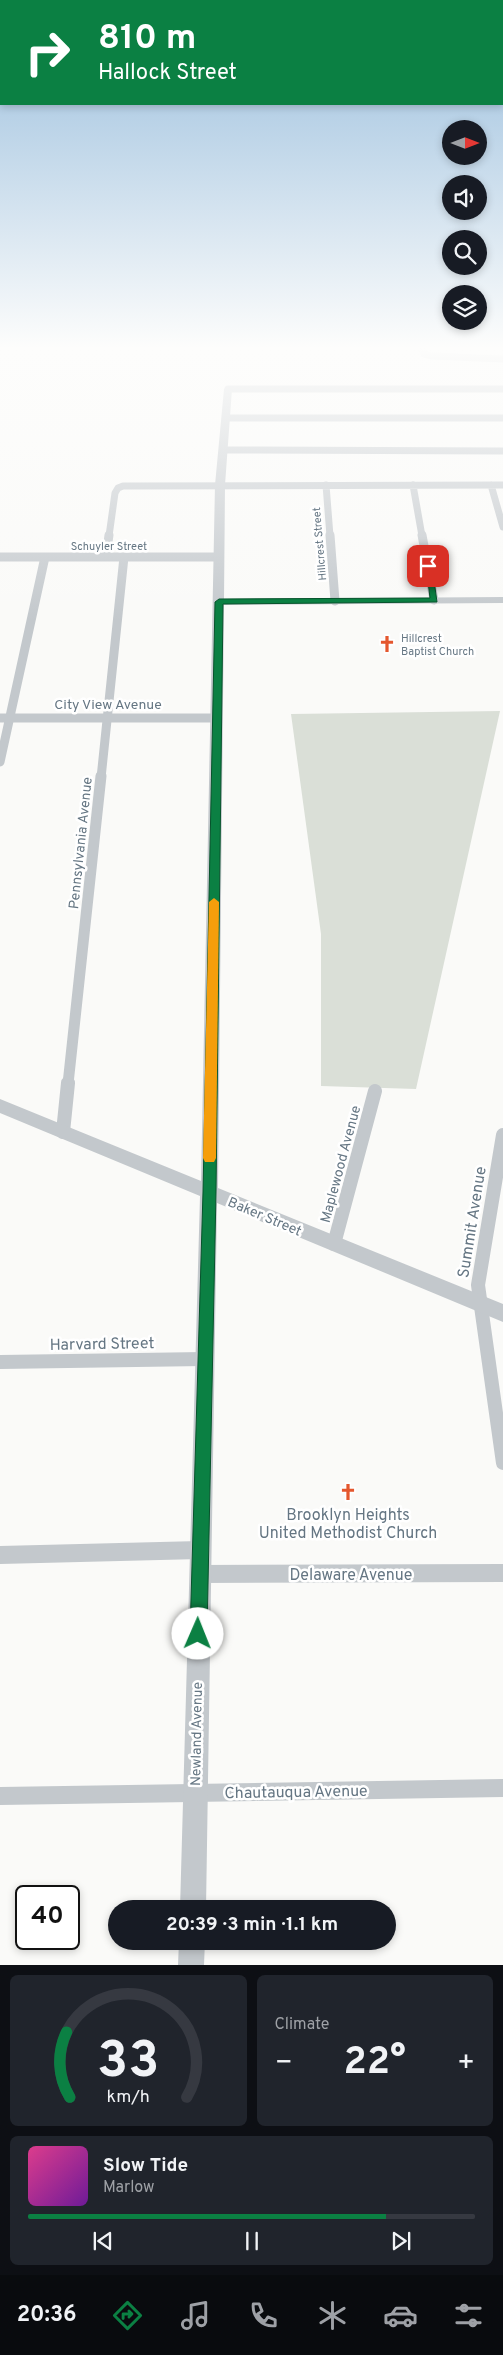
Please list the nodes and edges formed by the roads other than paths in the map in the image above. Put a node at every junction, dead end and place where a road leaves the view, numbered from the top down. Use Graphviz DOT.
graph roads {
  1 [pos="224,438"];
  2 [pos="223,450"];
  3 [pos="503,451"];
  4 [pos="220,485"];
  5 [pos="326,485"];
  6 [pos="413,485"];
  7 [pos="491,485"];
  8 [pos="503,485"];
  9 [pos="503,527"];
  10 [pos="0,557"];
  11 [pos="45,557"];
  12 [pos="106,557"];
  13 [pos="124,557"];
  14 [pos="219,557"];
  15 [pos="434,600"];
  16 [pos="503,600"];
  17 [pos="335,601"];
  18 [pos="219,602"];
  19 [pos="5,718"];
  20 [pos="108,718"];
  21 [pos="217,718"];
  22 [pos="0,762"];
  23 [pos="375,1091"];
  24 [pos="0,1106"];
  25 [pos="63,1132"];
  26 [pos="503,1135"];
  27 [pos="209,1192"];
  28 [pos="334,1244"];
  29 [pos="481,1304"];
  30 [pos="503,1313"];
  31 [pos="204,1359"];
  32 [pos="0,1362"];
  33 [pos="503,1463"];
  34 [pos="200,1550"];
  35 [pos="0,1555"];
  36 [pos="503,1573"];
  37 [pos="200,1574"];
  38 [pos="503,1788"];
  39 [pos="195,1793"];
  40 [pos="0,1796"];
  41 [pos="193,1900"];
  42 [pos="192,1950"];
  43 [pos="191,1965"];
  1 -- 2 [label="street, Newland Avenue"];
  2 -- 3 [label="street"];
  2 -- 4 [label="street, Newland Avenue"];
  4 -- 5 [label="street"];
  4 -- 12 [label="street"];
  4 -- 14 [label="street, Newland Avenue"];
  5 -- 6 [label="street"];
  5 -- 17 [label="street, Hillcrest Street"];
  6 -- 7 [label="street"];
  6 -- 15 [label="street"];
  7 -- 8 [label="street"];
  7 -- 9 [label="street"];
  10 -- 11 [label="street, Schuyler Street"];
  11 -- 12 [label="street, Schuyler Street"];
  11 -- 19 [label="street"];
  12 -- 13 [label="street, Schuyler Street"];
  13 -- 14 [label="street, Schuyler Street"];
  13 -- 20 [label="street, Pennsylvania Avenue"];
  14 -- 18 [label="street, Newland Avenue"];
  15 -- 16 [label="street"];
  15 -- 17 [label="street"];
  17 -- 18 [label="street"];
  18 -- 21 [label="street, Newland Avenue"];
  19 -- 20 [label="street, City View Avenue"];
  19 -- 22 [label="street"];
  20 -- 21 [label="street, City View Avenue"];
  20 -- 25 [label="street, Pennsylvania Avenue"];
  21 -- 27 [label="street, Newland Avenue"];
  23 -- 28 [label="street, Maplewood Avenue"];
  24 -- 25 [label="street, Baker Street"];
  25 -- 27 [label="street, Baker Street"];
  26 -- 29 [label="street, Summit Avenue"];
  27 -- 28 [label="street, Baker Street"];
  27 -- 31 [label="street, Newland Avenue"];
  28 -- 29 [label="street, Baker Street"];
  29 -- 30 [label="street, Baker Street"];
  29 -- 33 [label="street, Summit Avenue"];
  31 -- 32 [label="street, Harvard Street"];
  31 -- 34 [label="street, Newland Avenue"];
  34 -- 35 [label="street"];
  34 -- 37 [label="street, Newland Avenue"];
  36 -- 37 [label="street, Delaware Avenue"];
  37 -- 39 [label="street, Newland Avenue"];
  38 -- 39 [label="street, Chautauqua Avenue"];
  39 -- 40 [label="street, Chautauqua Avenue"];
  39 -- 41 [label="street, Newland Avenue"];
  42 -- 43 [label="street"];
}
